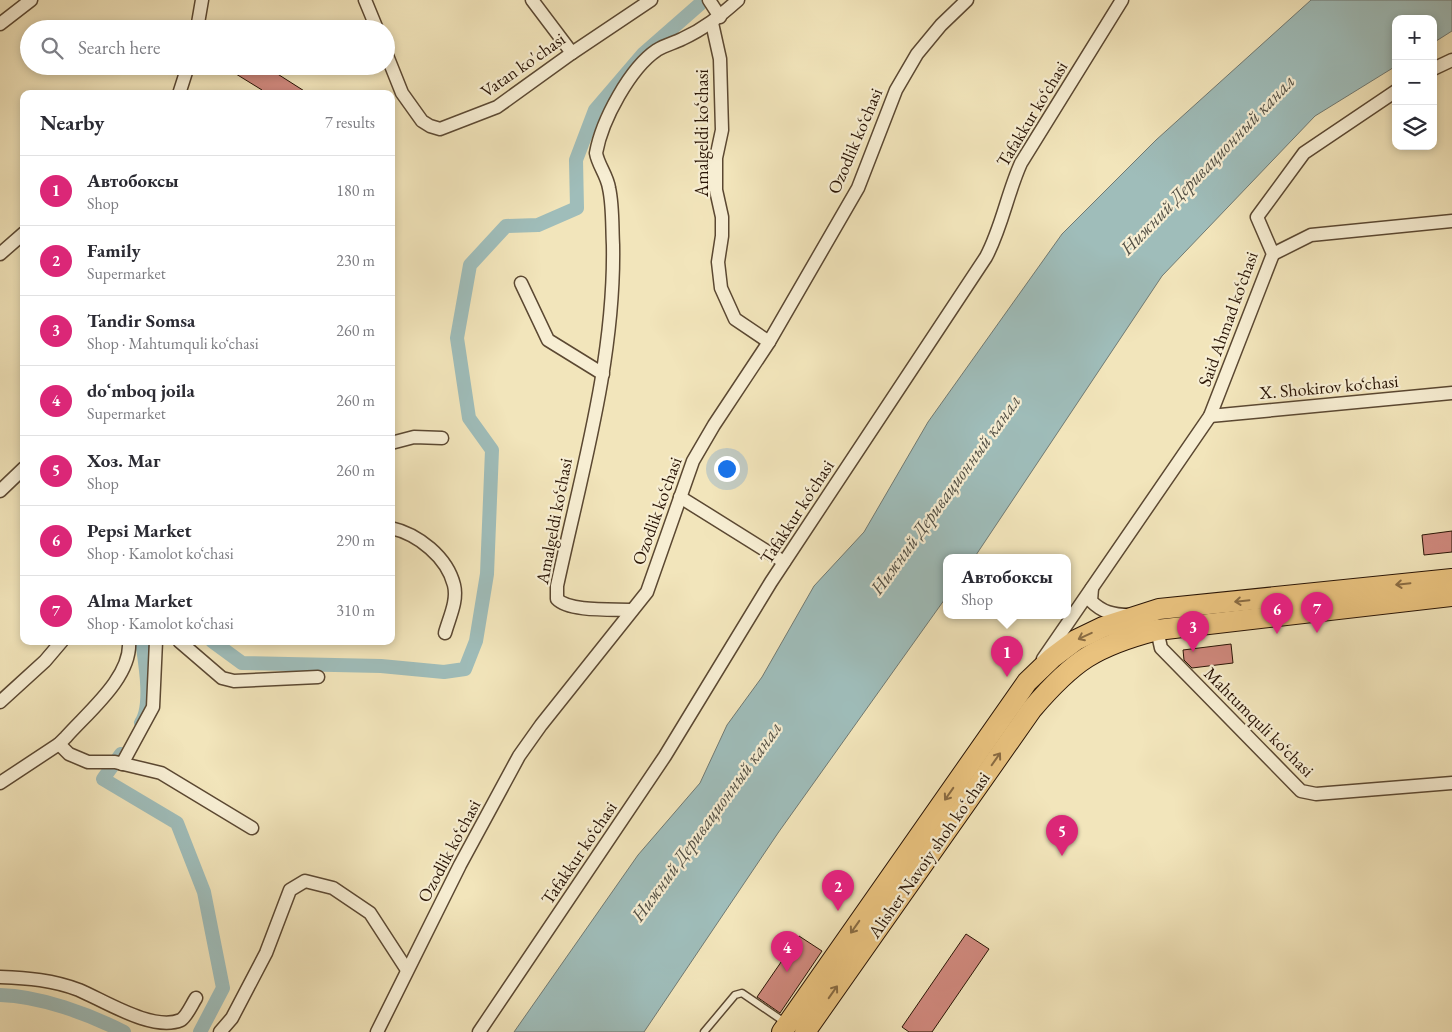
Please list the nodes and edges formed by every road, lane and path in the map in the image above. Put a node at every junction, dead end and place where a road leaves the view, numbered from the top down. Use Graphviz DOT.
graph roads {
  1 [pos="31,0"];
  2 [pos="202,0"];
  3 [pos="365,0"];
  4 [pos="532,0"];
  5 [pos="651,0"];
  6 [pos="709,0"];
  7 [pos="738,0"];
  8 [pos="967,0"];
  9 [pos="1122,0"];
  10 [pos="199,20"];
  11 [pos="373,20"];
  12 [pos="716,20"];
  13 [pos="0,24"];
  14 [pos="572,53"];
  15 [pos="1452,60"];
  16 [pos="1437,67"];
  17 [pos="185,75"];
  18 [pos="395,75"];
  19 [pos="180,90"];
  20 [pos="1392,94"];
  21 [pos="1452,220"];
  22 [pos="20,236"];
  23 [pos="0,254"];
  24 [pos="1273,254"];
  25 [pos="521,283"];
  26 [pos="769,342"];
  27 [pos="603,374"];
  28 [pos="1452,393"];
  29 [pos="1210,416"];
  30 [pos="442,438"];
  31 [pos="395,442"];
  32 [pos="20,472"];
  33 [pos="0,491"];
  34 [pos="680,496"];
  35 [pos="395,529"];
  36 [pos="784,562"];
  37 [pos="1452,579"];
  38 [pos="1092,588"];
  39 [pos="1452,596"];
  40 [pos="632,610"];
  41 [pos="1134,616"];
  42 [pos="1071,618"];
  43 [pos="1071,619"];
  44 [pos="1157,630"];
  45 [pos="444,633"];
  46 [pos="59,645"];
  47 [pos="129,645"];
  48 [pos="156,645"];
  49 [pos="184,645"];
  50 [pos="318,677"];
  51 [pos="1027,682"];
  52 [pos="0,702"];
  53 [pos="59,744"];
  54 [pos="122,764"];
  55 [pos="0,783"];
  56 [pos="1452,783"];
  57 [pos="252,828"];
  58 [pos="407,970"];
  59 [pos="0,977"];
  60 [pos="196,998"];
  61 [pos="791,1029"];
  62 [pos="220,1032"];
  63 [pos="377,1032"];
  64 [pos="479,1032"];
  65 [pos="704,1032"];
  1 -- 13 [label="street"];
  2 -- 10 [label="street"];
  3 -- 11 [label="street"];
  4 -- 14 [label="street"];
  5 -- 14 [label="street, Vatan ko'chasi"];
  6 -- 12 [label="street"];
  7 -- 12 [label="street, Amalgeldi ko‘chasi"];
  8 -- 26 [label="street, Ozodlik ko‘chasi"];
  9 -- 36 [label="street, Tafakkur ko‘chasi"];
  12 -- 26 [label="street, Amalgeldi ko‘chasi"];
  12 -- 27 [label="street, Amalgeldi ko‘chasi"];
  14 -- 18 [label="street, Vatan ko'chasi"];
  15 -- 16 [label="street"];
  17 -- 19 [label="street"];
  20 -- 24 [label="street, Said Ahmad ko‘chasi"];
  21 -- 24 [label="street"];
  22 -- 23 [label="street"];
  24 -- 29 [label="street, Said Ahmad ko‘chasi"];
  25 -- 27 [label="street"];
  26 -- 34 [label="street, Ozodlik ko‘chasi"];
  27 -- 40 [label="street, Amalgeldi ko‘chasi"];
  28 -- 29 [label="street, X. Shokirov ko‘chasi"];
  29 -- 38 [label="street, Said Ahmad ko‘chasi"];
  30 -- 31 [label="street"];
  32 -- 33 [label="street"];
  34 -- 36 [label="street"];
  34 -- 40 [label="street, Ozodlik ko‘chasi"];
  35 -- 45 [label="street"];
  36 -- 64 [label="street, Tafakkur ko‘chasi"];
  37 -- 41 [label="main road, Alisher Navoiy shoh koʻchasi, one-way"];
  38 -- 41 [label="street"];
  38 -- 42 [label="street, Said Ahmad ko‘chasi"];
  39 -- 44 [label="main road, Alisher Navoiy shoh koʻchasi"];
  40 -- 58 [label="street, Ozodlik ko‘chasi"];
  41 -- 51 [label="main road, Alisher Navoiy shoh koʻchasi, one-way"];
  43 -- 51 [label="street, Said Ahmad ko‘chasi"];
  44 -- 56 [label="street, Mahtumquli ko‘chasi"];
  61 -- 44 [label="main road, Alisher Navoiy shoh koʻchasi, one-way"];
  46 -- 52 [label="street"];
  47 -- 53 [label="street"];
  48 -- 54 [label="street"];
  49 -- 50 [label="street"];
  51 -- 61 [label="main road, Alisher Navoiy shoh koʻchasi, one-way"];
  53 -- 54 [label="street"];
  53 -- 55 [label="street"];
  54 -- 57 [label="street"];
  58 -- 62 [label="street"];
  58 -- 63 [label="street, Ozodlik ko‘chasi"];
  59 -- 60 [label="street"];
  61 -- 65 [label="lane"];
}
